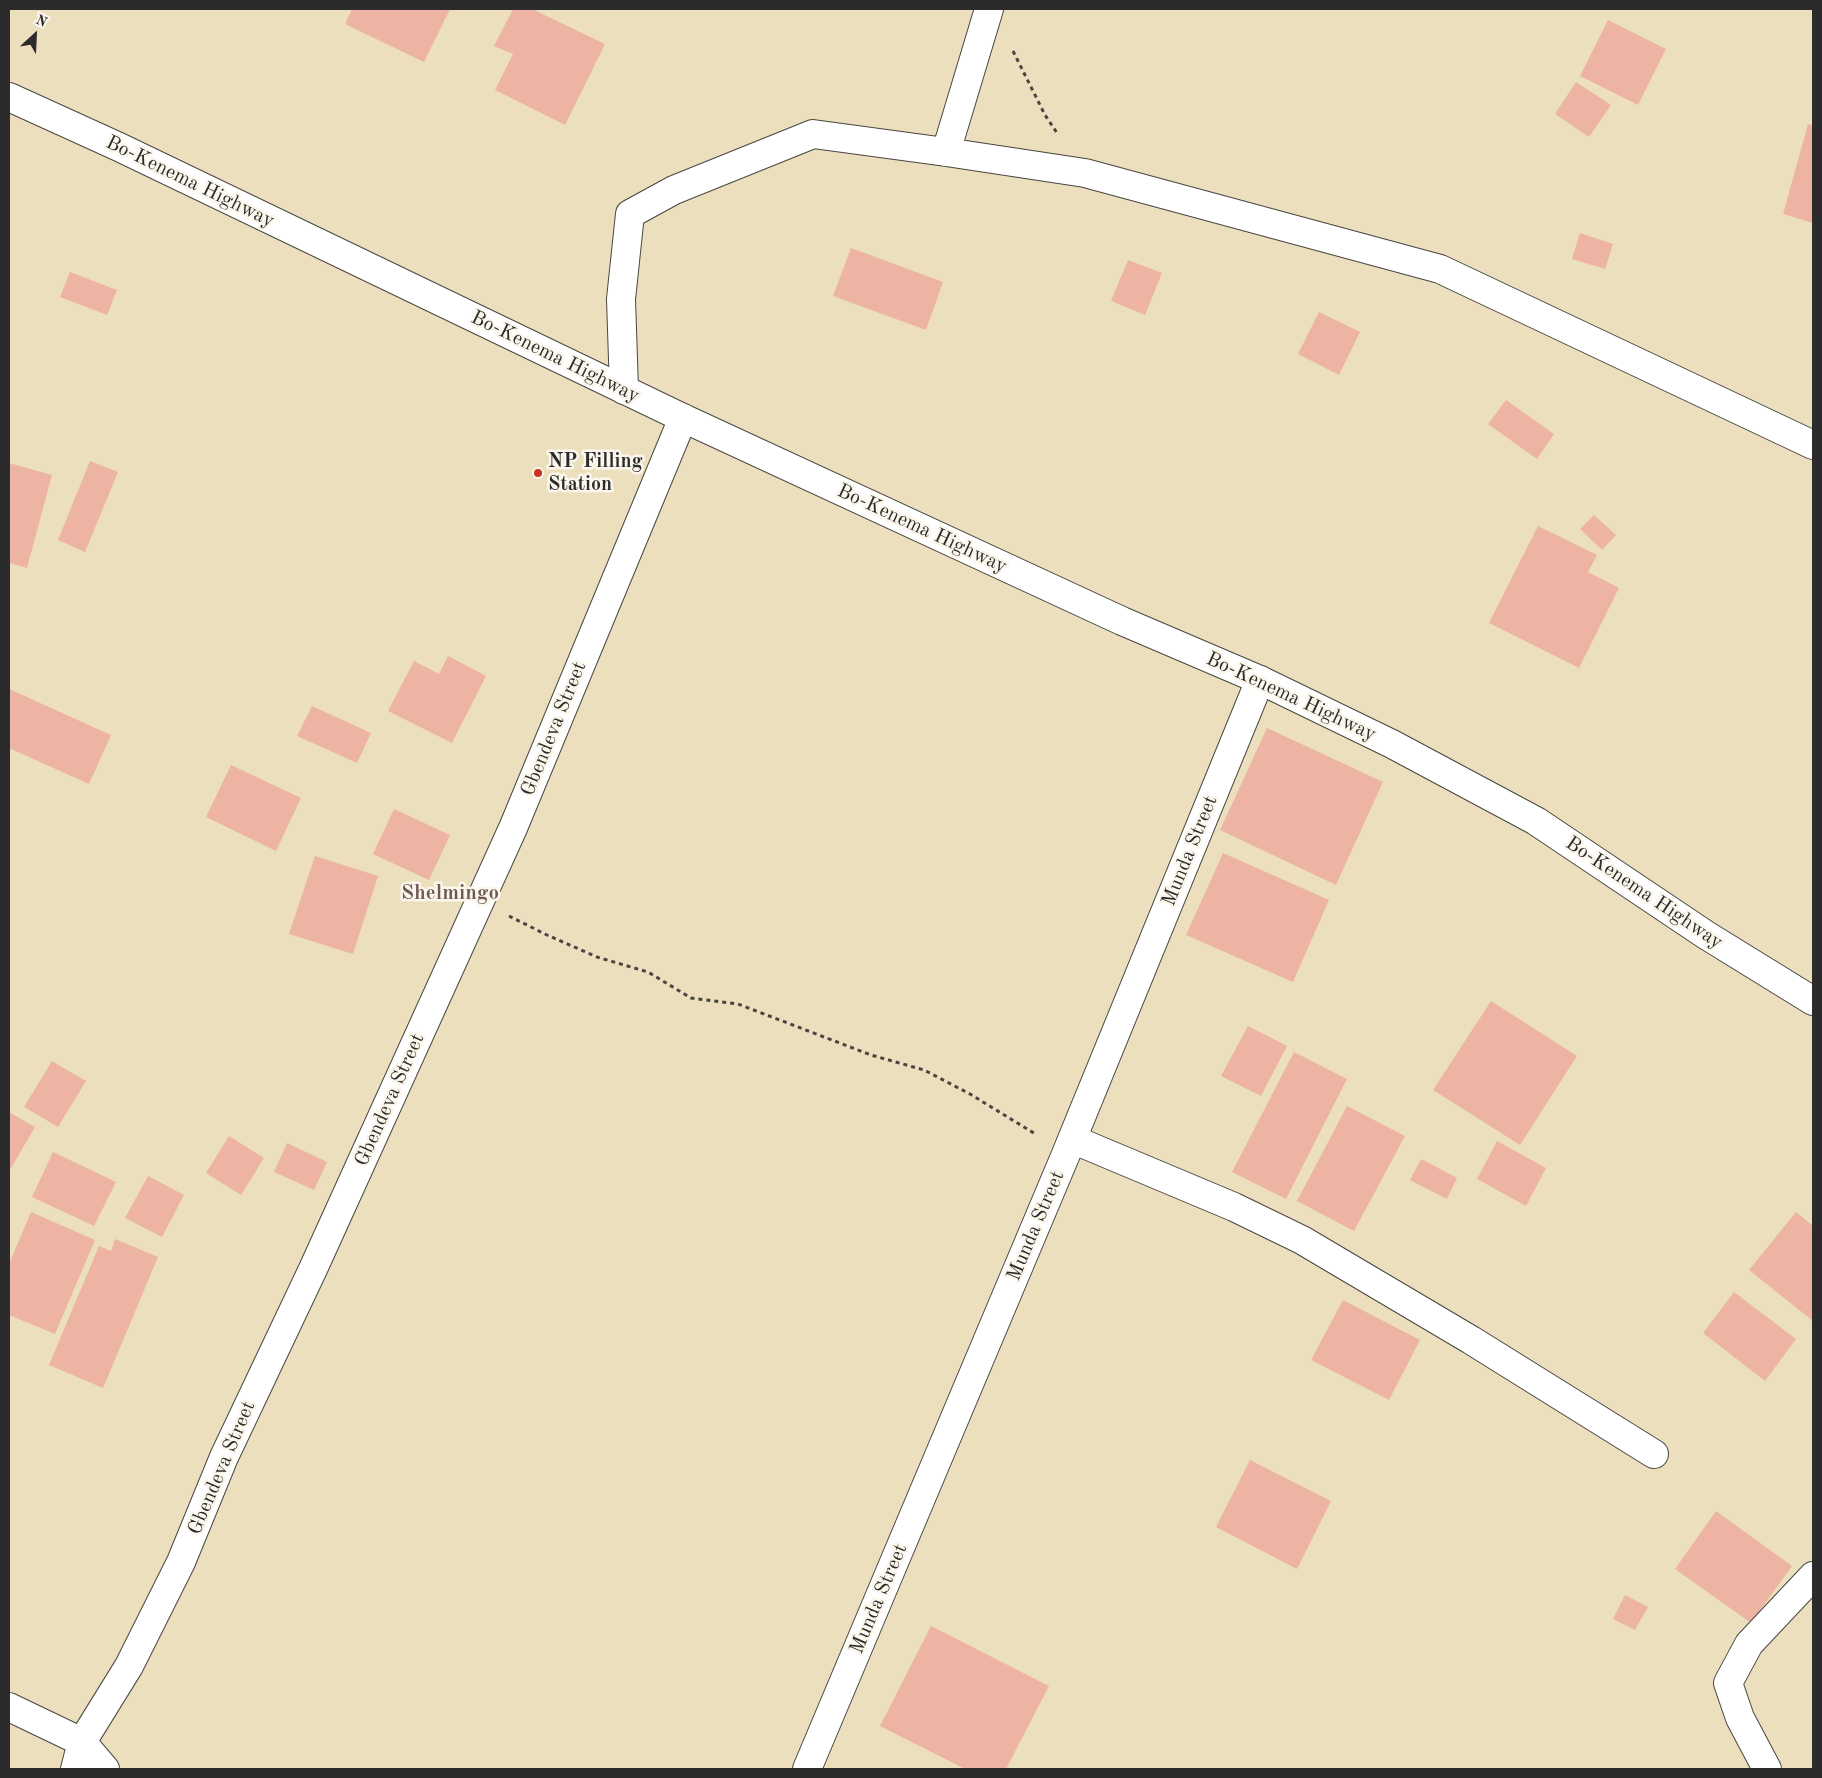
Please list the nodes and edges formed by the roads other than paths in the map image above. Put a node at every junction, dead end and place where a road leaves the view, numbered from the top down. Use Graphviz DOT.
graph roads {
  1 [pos="988,12"];
  2 [pos="9,97"];
  3 [pos="946,152"];
  4 [pos="624,390"];
  5 [pos="684,418"];
  6 [pos="1813,446"];
  7 [pos="1260,680"];
  8 [pos="1813,1001"];
  9 [pos="1069,1146"];
  10 [pos="1654,1454"];
  11 [pos="1813,1576"];
  12 [pos="9,1708"];
  13 [pos="82,1742"];
  14 [pos="75,1769"];
  15 [pos="106,1769"];
  16 [pos="808,1769"];
  17 [pos="1767,1769"];
  1 -- 3 [label="main road"];
  2 -- 4 [label="main road, Bo-Kenema Highway"];
  3 -- 4 [label="main road"];
  3 -- 6 [label="main road"];
  4 -- 5 [label="main road, Bo-Kenema Highway"];
  5 -- 7 [label="main road, Bo-Kenema Highway"];
  5 -- 13 [label="main road, Gbendeva Street"];
  7 -- 8 [label="main road, Bo-Kenema Highway"];
  7 -- 9 [label="main road, Munda Street"];
  9 -- 10 [label="main road"];
  9 -- 16 [label="main road, Munda Street"];
  11 -- 17 [label="main road"];
  12 -- 13 [label="main road"];
  13 -- 14 [label="main road, Gbendeva Street"];
  13 -- 15 [label="main road"];
}
